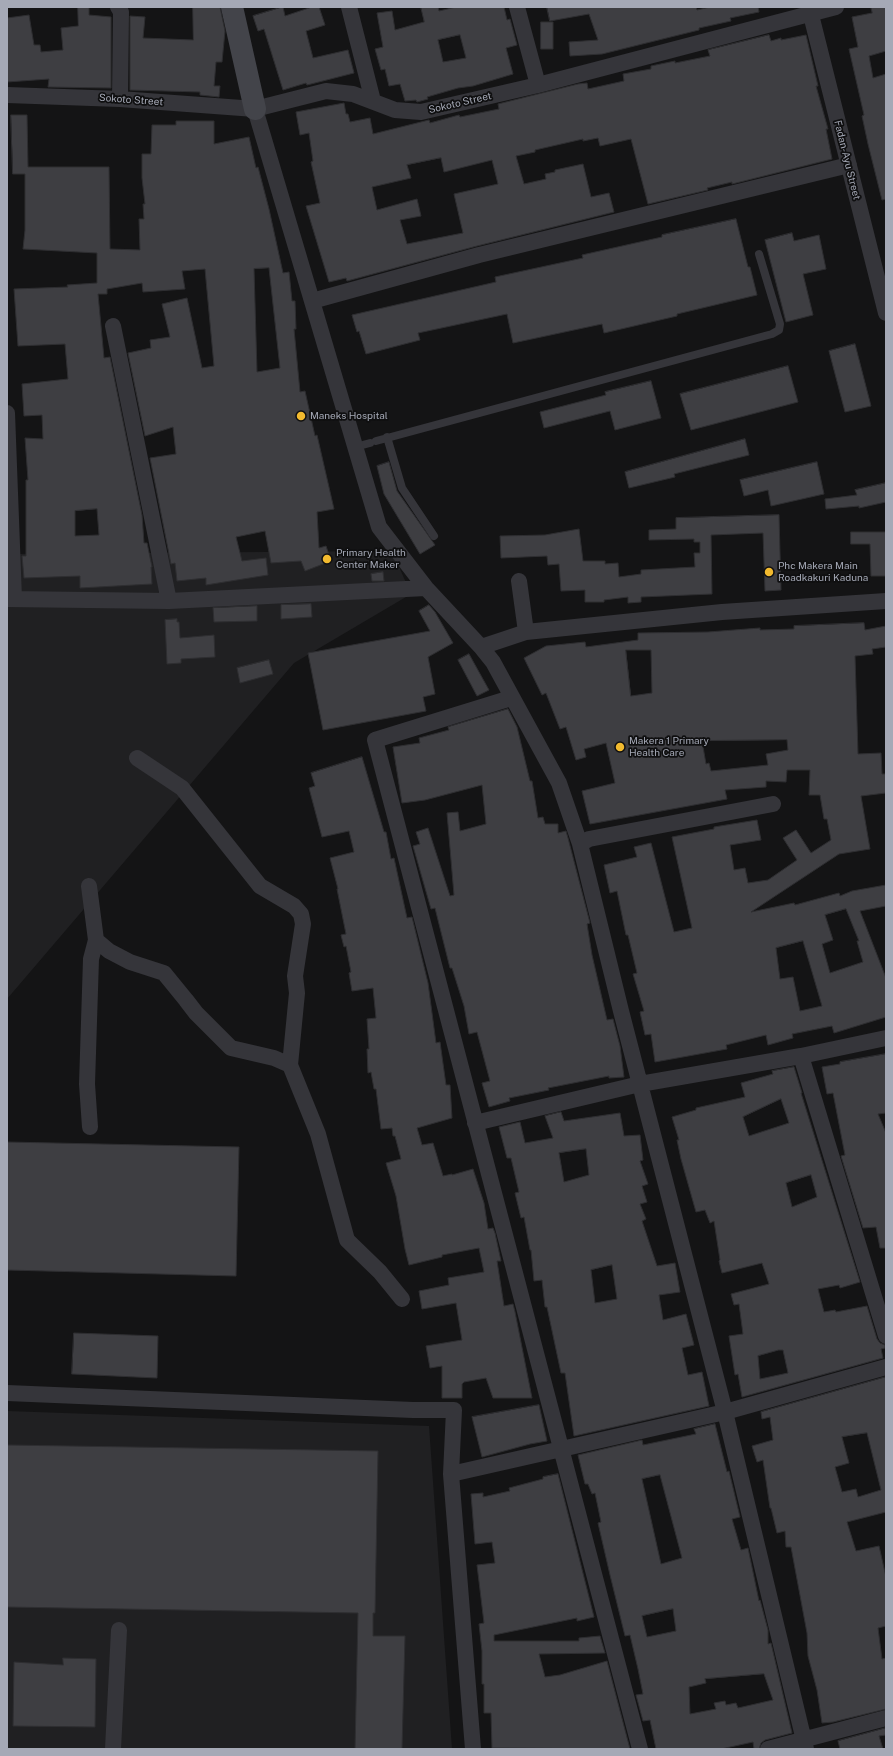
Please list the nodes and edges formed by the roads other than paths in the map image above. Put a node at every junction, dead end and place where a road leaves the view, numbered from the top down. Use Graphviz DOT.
graph roads {
  1 [pos="118,7"];
  2 [pos="232,7"];
  3 [pos="349,7"];
  4 [pos="517,7"];
  5 [pos="836,7"];
  6 [pos="810,11"];
  7 [pos="538,85"];
  8 [pos="7,95"];
  9 [pos="120,99"];
  10 [pos="372,101"];
  11 [pos="255,109"];
  12 [pos="849,165"];
  13 [pos="759,254"];
  14 [pos="312,301"];
  15 [pos="886,313"];
  16 [pos="114,326"];
  17 [pos="7,413"];
  18 [pos="387,437"];
  19 [pos="367,444"];
  20 [pos="434,536"];
  21 [pos="519,581"];
  22 [pos="426,588"];
  23 [pos="10,599"];
  24 [pos="169,601"];
  25 [pos="886,601"];
  26 [pos="526,632"];
  27 [pos="481,647"];
  28 [pos="511,698"];
  29 [pos="137,758"];
  30 [pos="773,804"];
  31 [pos="580,844"];
  32 [pos="89,886"];
  33 [pos="96,940"];
  34 [pos="886,1038"];
  35 [pos="800,1056"];
  36 [pos="290,1065"];
  37 [pos="640,1084"];
  38 [pos="475,1124"];
  39 [pos="90,1127"];
  40 [pos="402,1299"];
  41 [pos="886,1336"];
  42 [pos="886,1367"];
  43 [pos="7,1394"];
  44 [pos="725,1412"];
  45 [pos="562,1450"];
  46 [pos="451,1474"];
  47 [pos="119,1630"];
  48 [pos="886,1718"];
  49 [pos="805,1744"];
  50 [pos="113,1749"];
  51 [pos="474,1749"];
  52 [pos="640,1749"];
  53 [pos="768,1749"];
  1 -- 9 [label="street"];
  2 -- 11 [label="street"];
  3 -- 10 [label="street"];
  4 -- 7 [label="street"];
  5 -- 6 [label="street, Sokoto Street"];
  6 -- 7 [label="street, Sokoto Street"];
  6 -- 12 [label="street, Fadan-Ayu Street"];
  7 -- 10 [label="street, Sokoto Street"];
  8 -- 9 [label="street, Sokoto Street"];
  9 -- 11 [label="street, Sokoto Street"];
  10 -- 11 [label="street, Sokoto Street"];
  11 -- 14 [label="street"];
  12 -- 14 [label="street"];
  12 -- 15 [label="street, Fadan-Ayu Street"];
  13 -- 18 [label="lane"];
  14 -- 19 [label="street"];
  16 -- 24 [label="street"];
  17 -- 23 [label="street"];
  18 -- 19 [label="lane"];
  18 -- 20 [label="lane"];
  19 -- 22 [label="street"];
  21 -- 26 [label="street"];
  22 -- 24 [label="street"];
  22 -- 27 [label="street"];
  23 -- 24 [label="street"];
  25 -- 26 [label="street"];
  26 -- 27 [label="street"];
  27 -- 28 [label="street"];
  28 -- 31 [label="street"];
  28 -- 38 [label="street"];
  29 -- 36 [label="street"];
  30 -- 31 [label="street"];
  31 -- 37 [label="street"];
  32 -- 33 [label="street"];
  33 -- 36 [label="street"];
  33 -- 39 [label="street"];
  34 -- 35 [label="street"];
  35 -- 37 [label="street"];
  35 -- 41 [label="street"];
  36 -- 40 [label="street"];
  37 -- 38 [label="street"];
  37 -- 44 [label="street"];
  38 -- 45 [label="street"];
  42 -- 44 [label="street"];
  43 -- 46 [label="street"];
  44 -- 45 [label="street"];
  44 -- 49 [label="street"];
  45 -- 46 [label="street"];
  45 -- 52 [label="street"];
  46 -- 51 [label="street"];
  47 -- 50 [label="street"];
  48 -- 49 [label="street"];
  49 -- 53 [label="street"];
}
